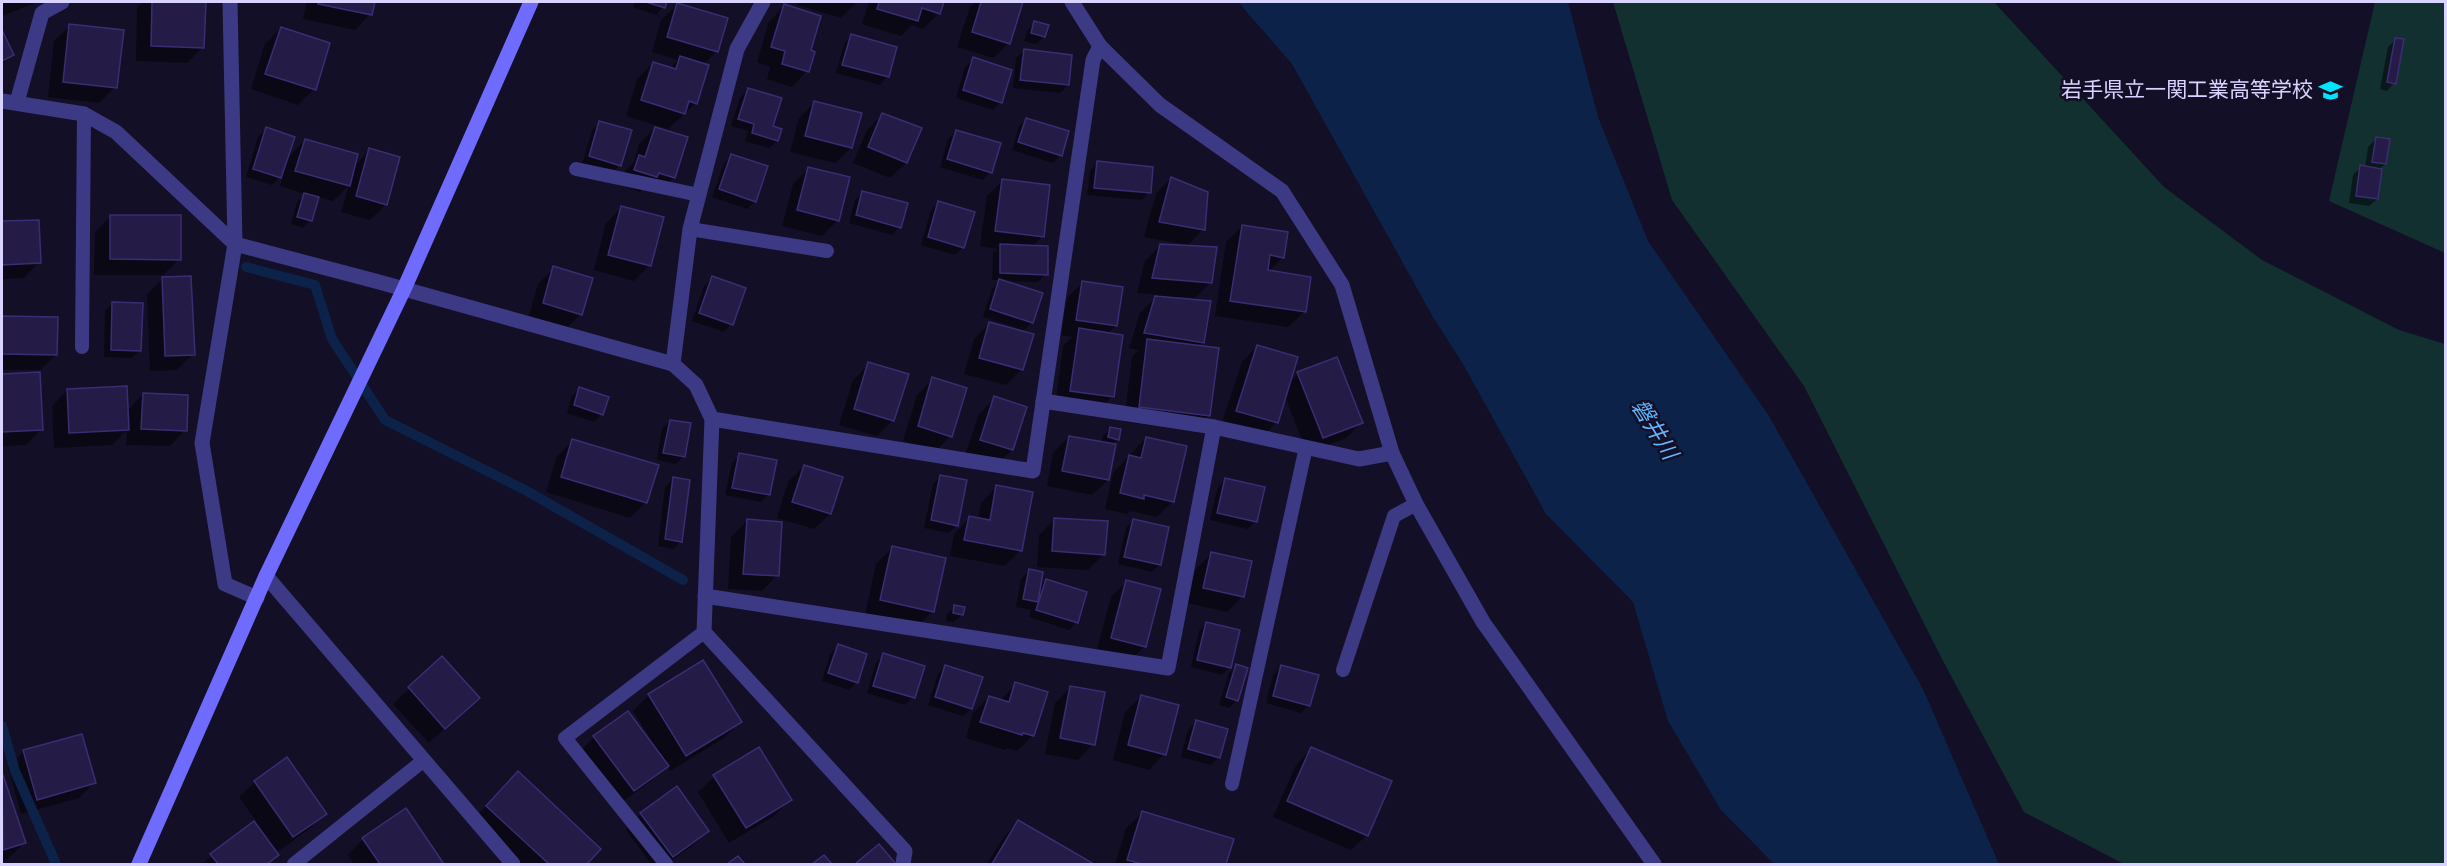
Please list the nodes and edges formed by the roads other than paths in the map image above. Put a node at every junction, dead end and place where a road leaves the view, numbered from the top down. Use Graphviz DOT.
graph roads {
  1 [pos="62,2"];
  2 [pos="230,2"];
  3 [pos="531,2"];
  4 [pos="763,2"];
  5 [pos="1072,2"];
  6 [pos="1100,46"];
  7 [pos="9,102"];
  8 [pos="84,114"];
  9 [pos="576,169"];
  10 [pos="699,195"];
  11 [pos="690,230"];
  12 [pos="235,244"];
  13 [pos="827,251"];
  14 [pos="404,289"];
  15 [pos="82,347"];
  16 [pos="673,364"];
  17 [pos="1043,401"];
  18 [pos="712,419"];
  19 [pos="1214,427"];
  20 [pos="1306,447"];
  21 [pos="1392,453"];
  22 [pos="1416,504"];
  23 [pos="266,576"];
  24 [pos="705,596"];
  25 [pos="257,598"];
  26 [pos="704,632"];
  27 [pos="1343,670"];
  28 [pos="424,760"];
  29 [pos="1232,784"];
  30 [pos="138,864"];
  31 [pos="294,864"];
  32 [pos="513,864"];
  33 [pos="666,864"];
  34 [pos="903,864"];
  35 [pos="1654,864"];
  1 -- 7 [label="street"];
  2 -- 12 [label="street"];
  3 -- 14 [label="street"];
  4 -- 10 [label="street"];
  5 -- 6 [label="street"];
  6 -- 17 [label="street"];
  6 -- 21 [label="street"];
  7 -- 8 [label="street"];
  8 -- 12 [label="street"];
  8 -- 15 [label="lane"];
  9 -- 10 [label="lane"];
  10 -- 11 [label="street"];
  11 -- 13 [label="lane"];
  11 -- 16 [label="street"];
  12 -- 14 [label="street"];
  12 -- 25 [label="street"];
  14 -- 16 [label="street"];
  14 -- 23 [label="street"];
  16 -- 18 [label="street"];
  17 -- 18 [label="street"];
  17 -- 19 [label="street"];
  18 -- 24 [label="street"];
  19 -- 20 [label="street"];
  19 -- 24 [label="street"];
  20 -- 21 [label="street"];
  20 -- 29 [label="lane"];
  21 -- 22 [label="street"];
  22 -- 27 [label="lane"];
  22 -- 35 [label="street"];
  23 -- 25 [label="street"];
  23 -- 28 [label="street"];
  24 -- 26 [label="street"];
  25 -- 30 [label="street"];
  26 -- 33 [label="lane"];
  26 -- 34 [label="street"];
  28 -- 31 [label="lane"];
  28 -- 32 [label="street"];
}
